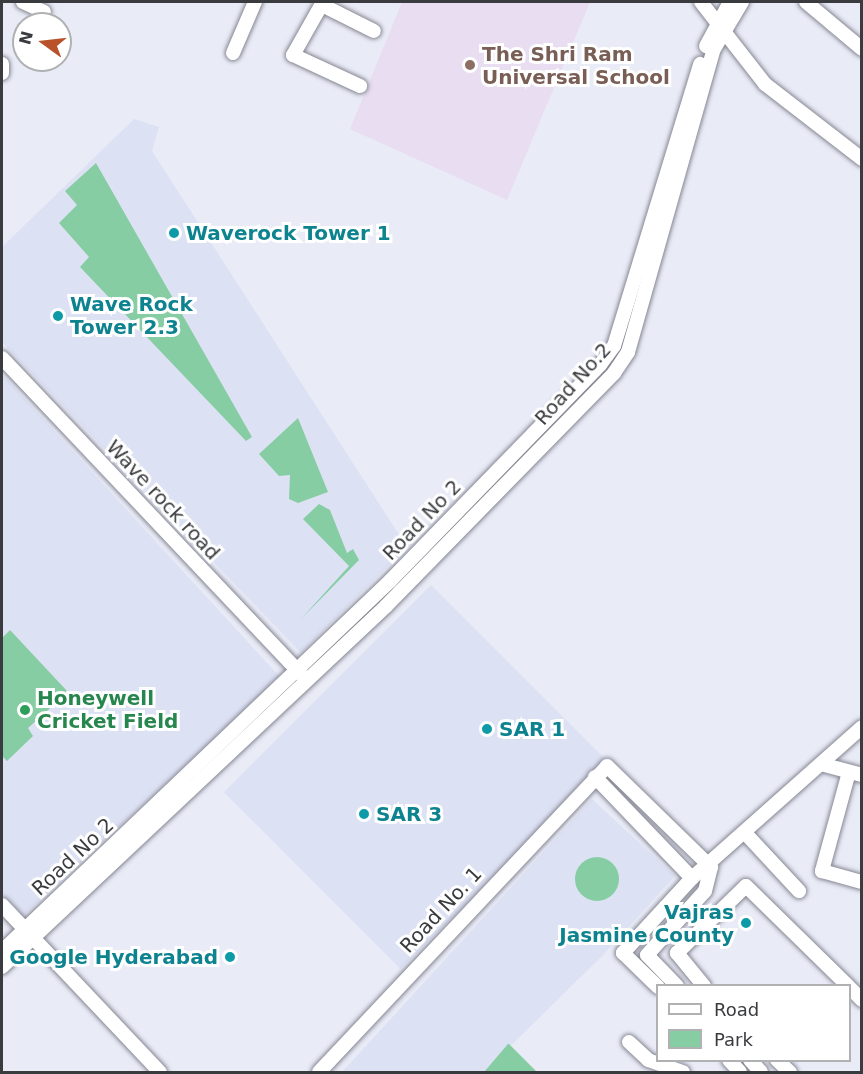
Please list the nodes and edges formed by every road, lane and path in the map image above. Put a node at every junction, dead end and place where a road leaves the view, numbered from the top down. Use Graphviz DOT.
graph roads {
  1 [pos="23,2"];
  2 [pos="255,2"];
  3 [pos="701,2"];
  4 [pos="730,2"];
  5 [pos="742,2"];
  6 [pos="806,2"];
  7 [pos="322,3"];
  8 [pos="44,12"];
  9 [pos="720,25"];
  10 [pos="374,31"];
  11 [pos="861,49"];
  12 [pos="233,53"];
  13 [pos="2,64"];
  14 [pos="2,73"];
  15 [pos="360,86"];
  16 [pos="861,159"];
  17 [pos="2,358"];
  18 [pos="386,606"];
  19 [pos="301,674"];
  20 [pos="861,727"];
  21 [pos="821,764"];
  22 [pos="855,774"];
  23 [pos="595,777"];
  24 [pos="746,834"];
  25 [pos="711,867"];
  26 [pos="692,878"];
  27 [pos="861,882"];
  28 [pos="799,891"];
  29 [pos="2,905"];
  30 [pos="28,933"];
  31 [pos="2,951"];
  32 [pos="2,968"];
  33 [pos="674,984"];
  34 [pos="702,984"];
  35 [pos="847,984"];
  36 [pos="656,986"];
  37 [pos="630,1042"];
  38 [pos="656,1062"];
  39 [pos="658,1062"];
  40 [pos="683,1067"];
  41 [pos="160,1072"];
  42 [pos="319,1072"];
  1 -- 8 [label="street"];
  2 -- 12 [label="street"];
  3 -- 9 [label="street"];
  4 -- 9 [label="street"];
  5 -- 9 [label="street"];
  6 -- 11 [label="street"];
  7 -- 10 [label="street"];
  7 -- 15 [label="street"];
  9 -- 16 [label="street"];
  9 -- 18 [label="street, Road No.2"];
  9 -- 19 [label="street, Road No 2"];
  13 -- 14 [label="street"];
  17 -- 19 [label="street, Wave rock road"];
  18 -- 19 [label="street, Road No 2"];
  19 -- 30 [label="street, Road No 2"];
  20 -- 21 [label="street"];
  21 -- 22 [label="street"];
  21 -- 24 [label="street"];
  22 -- 27 [label="street"];
  23 -- 25 [label="street, Road No. 1"];
  23 -- 26 [label="street"];
  23 -- 42 [label="street, Road No. 1"];
  24 -- 25 [label="street"];
  24 -- 28 [label="street"];
  25 -- 26 [label="street"];
  25 -- 33 [label="street"];
  26 -- 36 [label="street"];
  29 -- 30 [label="street"];
  30 -- 31 [label="street, Road No 2"];
  30 -- 32 [label="street, Road No 2"];
  30 -- 41 [label="street"];
  34 -- 35 [label="street"];
  37 -- 38 [label="street"];
  39 -- 40 [label="street"];
}
